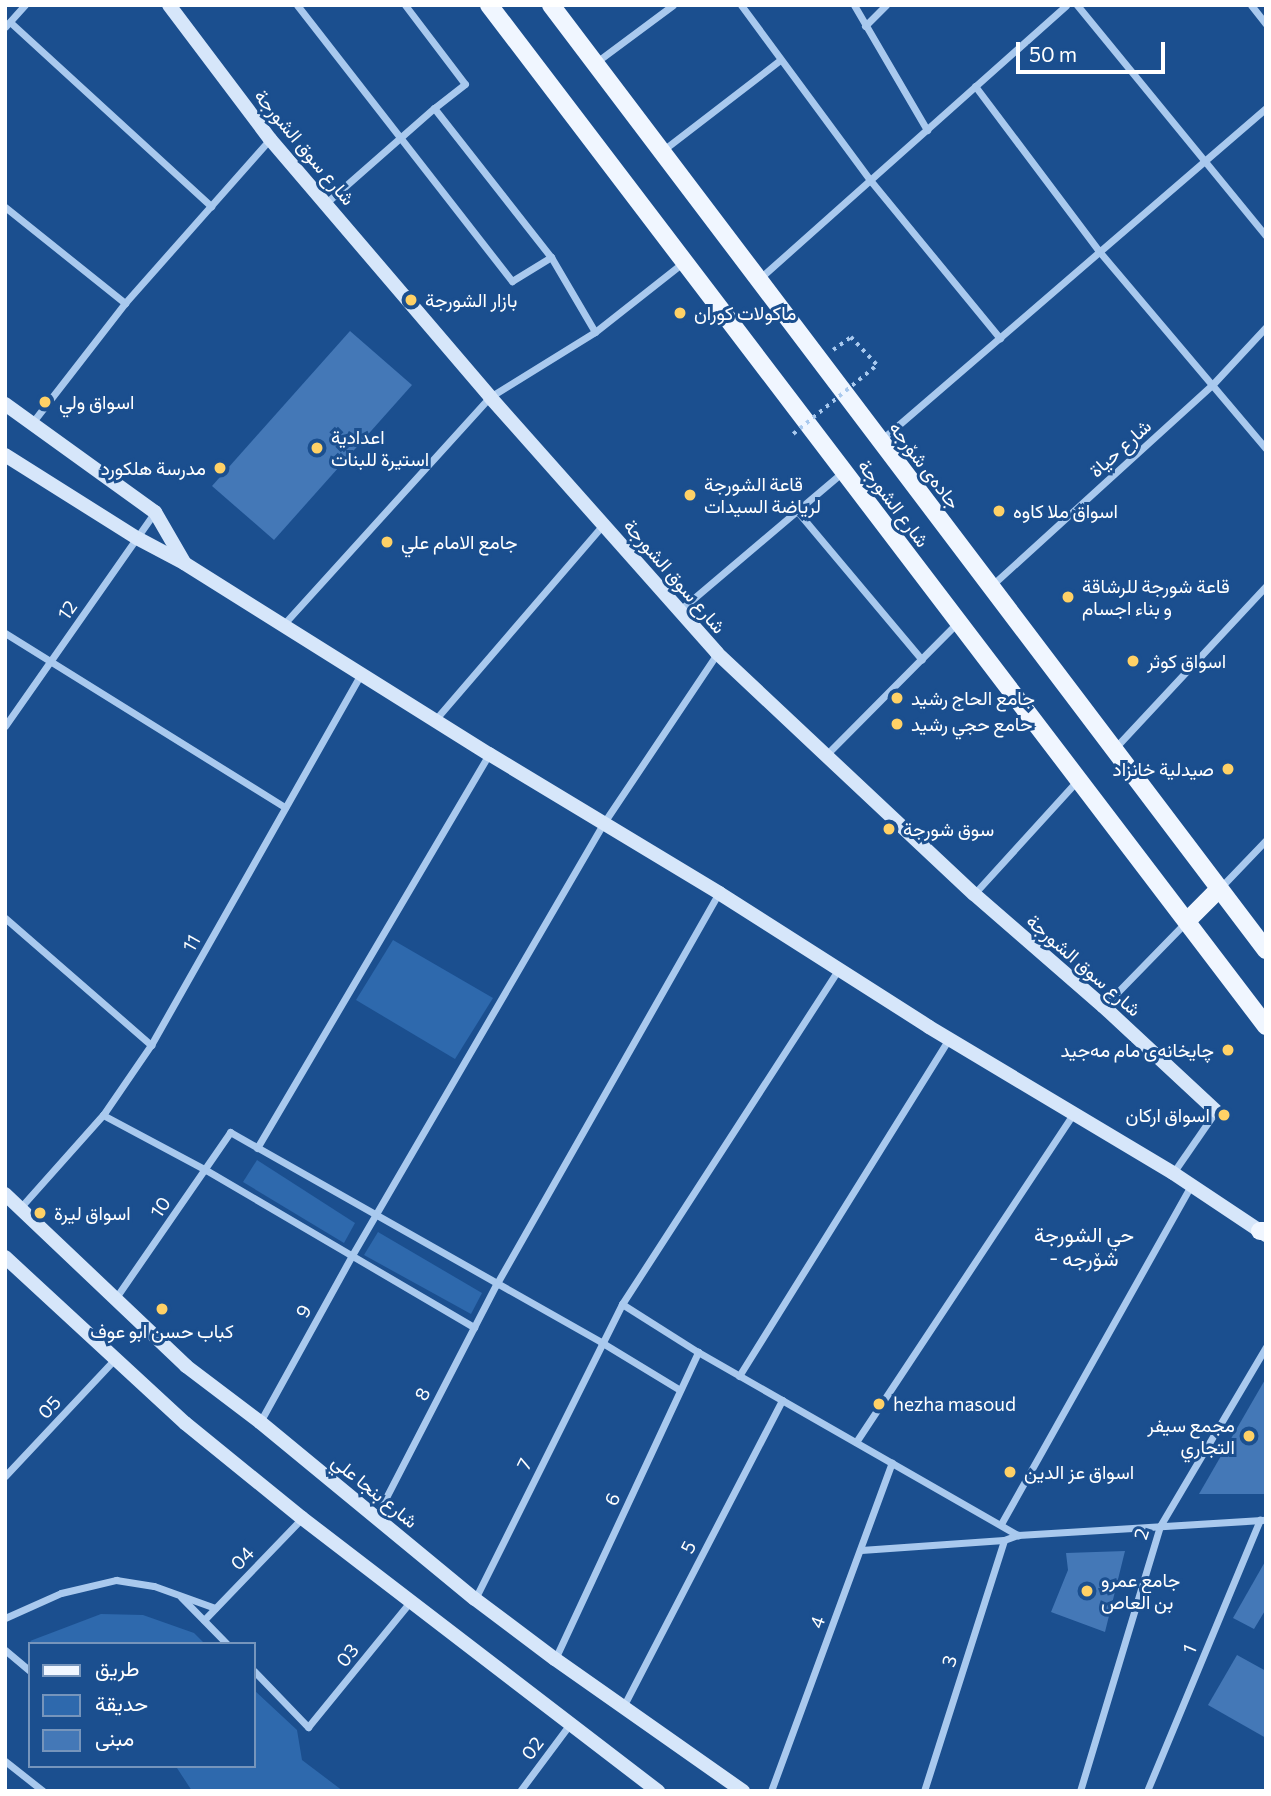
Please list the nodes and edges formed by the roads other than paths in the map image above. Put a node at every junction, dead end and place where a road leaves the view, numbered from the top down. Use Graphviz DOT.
graph roads {
  1 [pos="25,5"];
  2 [pos="169,5"];
  3 [pos="298,5"];
  4 [pos="405,5"];
  5 [pos="489,5"];
  6 [pos="551,5"];
  7 [pos="673,5"];
  8 [pos="741,5"];
  9 [pos="854,5"];
  10 [pos="886,5"];
  11 [pos="1066,5"];
  12 [pos="1077,5"];
  13 [pos="1251,5"];
  14 [pos="1266,24"];
  15 [pos="8,25"];
  16 [pos="865,26"];
  17 [pos="780,60"];
  18 [pos="595,64"];
  19 [pos="975,86"];
  20 [pos="434,108"];
  21 [pos="1266,108"];
  22 [pos="927,130"];
  23 [pos="402,138"];
  24 [pos="270,139"];
  25 [pos="661,151"];
  26 [pos="1204,162"];
  27 [pos="870,180"];
  28 [pos="326,203"];
  29 [pos="211,206"];
  30 [pos="5,207"];
  31 [pos="1266,236"];
  32 [pos="1098,250"];
  33 [pos="551,257"];
  34 [pos="684,262"];
  35 [pos="758,280"];
  36 [pos="125,303"];
  37 [pos="1266,327"];
  38 [pos="595,331"];
  39 [pos="1000,338"];
  40 [pos="1213,384"];
  41 [pos="490,397"];
  42 [pos="6,406"];
  43 [pos="32,423"];
  44 [pos="880,441"];
  45 [pos="1266,449"];
  46 [pos="5,454"];
  47 [pos="844,472"];
  48 [pos="797,511"];
  49 [pos="155,512"];
  50 [pos="604,523"];
  51 [pos="137,538"];
  52 [pos="184,563"];
  53 [pos="991,586"];
  54 [pos="1266,586"];
  55 [pos="680,610"];
  56 [pos="958,622"];
  57 [pos="282,626"];
  58 [pos="5,633"];
  59 [pos="717,653"];
  60 [pos="922,660"];
  61 [pos="51,661"];
  62 [pos="361,674"];
  63 [pos="434,720"];
  64 [pos="5,726"];
  65 [pos="1114,749"];
  66 [pos="489,754"];
  67 [pos="825,755"];
  68 [pos="1078,780"];
  69 [pos="285,807"];
  70 [pos="603,824"];
  71 [pos="1266,839"];
  72 [pos="1219,889"];
  73 [pos="719,893"];
  74 [pos="974,894"];
  75 [pos="5,918"];
  76 [pos="1186,921"];
  77 [pos="1266,950"];
  78 [pos="839,968"];
  79 [pos="1103,1006"];
  80 [pos="1266,1026"];
  81 [pos="949,1038"];
  82 [pos="151,1045"];
  83 [pos="1216,1111"];
  84 [pos="1074,1112"];
  85 [pos="103,1115"];
  86 [pos="257,1148"];
  87 [pos="205,1170"];
  88 [pos="1173,1173"];
  89 [pos="1192,1185"];
  90 [pos="5,1194"];
  91 [pos="20,1208"];
  92 [pos="376,1216"];
  93 [pos="1264,1232"];
  94 [pos="5,1257"];
  95 [pos="351,1257"];
  96 [pos="496,1285"];
  97 [pos="114,1300"];
  98 [pos="622,1304"];
  99 [pos="474,1327"];
  100 [pos="601,1342"];
  101 [pos="1266,1347"];
  102 [pos="698,1352"];
  103 [pos="115,1359"];
  104 [pos="739,1376"];
  105 [pos="680,1390"];
  106 [pos="782,1400"];
  107 [pos="260,1422"];
  108 [pos="856,1442"];
  109 [pos="892,1463"];
  110 [pos="7,1472"];
  111 [pos="376,1517"];
  112 [pos="302,1518"];
  113 [pos="1263,1520"];
  114 [pos="1001,1524"];
  115 [pos="1160,1526"];
  116 [pos="1018,1535"];
  117 [pos="1004,1540"];
  118 [pos="861,1550"];
  119 [pos="176,1593"];
  120 [pos="475,1599"];
  121 [pos="410,1602"];
  122 [pos="215,1608"];
  123 [pos="5,1618"];
  124 [pos="204,1620"];
  125 [pos="225,1642"];
  126 [pos="5,1650"];
  127 [pos="555,1660"];
  128 [pos="28,1669"];
  129 [pos="256,1673"];
  130 [pos="623,1708"];
  131 [pos="570,1724"];
  132 [pos="5,1761"];
  133 [pos="43,1791"];
  134 [pos="520,1791"];
  135 [pos="658,1791"];
  136 [pos="743,1791"];
  137 [pos="771,1791"];
  138 [pos="924,1791"];
  139 [pos="1080,1791"];
  140 [pos="1147,1791"];
  1 -- 15 [label="street"];
  2 -- 24 [label="street, شارع سوق الشورجة"];
  3 -- 23 [label="street"];
  4 -- 20 [label="street"];
  5 -- 34 [label="main road, شارع الشورجة"];
  6 -- 18 [label="main road, جادەی شۆرجە"];
  7 -- 18 [label="street"];
  8 -- 17 [label="street"];
  9 -- 16 [label="street"];
  10 -- 16 [label="street"];
  11 -- 19 [label="street"];
  12 -- 26 [label="street"];
  13 -- 14 [label="street"];
  15 -- 29 [label="street"];
  16 -- 22 [label="street"];
  17 -- 25 [label="street"];
  17 -- 27 [label="street"];
  18 -- 25 [label="main road, جادەی شۆرجە"];
  19 -- 22 [label="street"];
  19 -- 32 [label="street"];
  20 -- 23 [label="street"];
  20 -- 33 [label="street"];
  21 -- 26 [label="street"];
  22 -- 27 [label="street"];
  23 -- 28 [label="street"];
  23 -- 33 [label="street"];
  24 -- 28 [label="street, شارع سوق الشورجة"];
  24 -- 29 [label="street"];
  25 -- 35 [label="main road, جادەی شۆرجە"];
  26 -- 31 [label="street"];
  26 -- 32 [label="street"];
  27 -- 35 [label="street"];
  27 -- 39 [label="street"];
  28 -- 41 [label="street, شارع سوق الشورجة"];
  29 -- 36 [label="street"];
  30 -- 36 [label="street"];
  32 -- 39 [label="street"];
  32 -- 40 [label="street"];
  33 -- 38 [label="street"];
  34 -- 38 [label="street"];
  34 -- 47 [label="main road, شارع الشورجة"];
  35 -- 44 [label="main road, جادەی شۆرجە"];
  36 -- 43 [label="street"];
  37 -- 40 [label="street, شارع حياة"];
  38 -- 41 [label="street"];
  39 -- 44 [label="street"];
  40 -- 45 [label="street"];
  40 -- 53 [label="street, شارع حياة"];
  41 -- 50 [label="street, شارع سوق الشورجة"];
  41 -- 57 [label="street"];
  42 -- 43 [label="street"];
  43 -- 49 [label="street"];
  44 -- 53 [label="main road, جادەی شۆرجە"];
  46 -- 51 [label="street"];
  47 -- 48 [label="street"];
  47 -- 56 [label="main road, شارع الشورجة"];
  48 -- 55 [label="street"];
  48 -- 60 [label="street"];
  49 -- 51 [label="street, 12"];
  49 -- 52 [label="street"];
  50 -- 55 [label="street, شارع سوق الشورجة"];
  50 -- 63 [label="street"];
  51 -- 52 [label="street"];
  51 -- 61 [label="street, 12"];
  52 -- 57 [label="street"];
  53 -- 65 [label="main road, جادەی شۆرجە"];
  54 -- 65 [label="street"];
  55 -- 59 [label="street, شارع سوق الشورجة"];
  56 -- 60 [label="street"];
  56 -- 68 [label="main road, شارع الشورجة"];
  57 -- 62 [label="street"];
  58 -- 61 [label="street"];
  59 -- 67 [label="street, شارع سوق الشورجة"];
  59 -- 70 [label="street, 9"];
  60 -- 67 [label="street"];
  61 -- 64 [label="street, 12"];
  61 -- 69 [label="street"];
  62 -- 63 [label="street"];
  62 -- 69 [label="street, 11"];
  63 -- 66 [label="street"];
  65 -- 72 [label="main road, جادەی شۆرجە"];
  66 -- 70 [label="street"];
  66 -- 86 [label="street"];
  67 -- 74 [label="street, شارع سوق الشورجة"];
  68 -- 74 [label="street"];
  68 -- 76 [label="main road, شارع الشورجة"];
  69 -- 82 [label="street, 11"];
  70 -- 73 [label="street"];
  70 -- 92 [label="street, 9"];
  71 -- 72 [label="street"];
  72 -- 76 [label="main road"];
  72 -- 77 [label="main road, جادەی شۆرجە"];
  73 -- 78 [label="street"];
  73 -- 96 [label="street, 8"];
  74 -- 79 [label="street, شارع سوق الشورجة"];
  75 -- 82 [label="street"];
  76 -- 79 [label="street"];
  76 -- 80 [label="main road, شارع الشورجة"];
  78 -- 81 [label="street"];
  78 -- 98 [label="street, 7"];
  79 -- 83 [label="street, شارع سوق الشورجة"];
  81 -- 84 [label="street"];
  81 -- 104 [label="street"];
  82 -- 85 [label="street, 11"];
  83 -- 88 [label="street"];
  84 -- 88 [label="street"];
  84 -- 108 [label="street"];
  85 -- 87 [label="street"];
  85 -- 91 [label="street, 11"];
  86 -- 87 [label="street, 10"];
  86 -- 92 [label="street"];
  87 -- 95 [label="street"];
  87 -- 97 [label="street, 10"];
  88 -- 89 [label="street"];
  89 -- 93 [label="street"];
  89 -- 114 [label="street"];
  90 -- 91 [label="street, شارع بنجا علي"];
  91 -- 97 [label="street, شارع بنجا علي"];
  92 -- 95 [label="street, 9"];
  92 -- 96 [label="street"];
  94 -- 103 [label="street"];
  95 -- 99 [label="street"];
  95 -- 107 [label="street, 9"];
  96 -- 99 [label="street, 8"];
  96 -- 100 [label="street"];
  97 -- 107 [label="street, شارع بنجا علي"];
  98 -- 100 [label="street, 7"];
  98 -- 102 [label="street"];
  99 -- 111 [label="street, 8"];
  100 -- 105 [label="street"];
  100 -- 120 [label="street, 7"];
  101 -- 115 [label="street, 2"];
  102 -- 104 [label="street"];
  102 -- 105 [label="street, 6"];
  103 -- 110 [label="street, 05"];
  103 -- 112 [label="street"];
  104 -- 106 [label="street"];
  105 -- 127 [label="street, 6"];
  106 -- 108 [label="street"];
  106 -- 130 [label="street, 5"];
  107 -- 111 [label="street, شارع بنجا علي"];
  108 -- 109 [label="street"];
  109 -- 114 [label="street"];
  109 -- 118 [label="street, 4"];
  111 -- 120 [label="street, شارع بنجا علي"];
  112 -- 121 [label="street"];
  112 -- 122 [label="street, 04"];
  113 -- 115 [label="street"];
  113 -- 140 [label="street, 1"];
  114 -- 116 [label="street"];
  115 -- 116 [label="street"];
  115 -- 139 [label="street, 2"];
  116 -- 117 [label="street"];
  117 -- 118 [label="street"];
  117 -- 138 [label="street, 3"];
  118 -- 137 [label="street, 4"];
  119 -- 122 [label="street"];
  119 -- 123 [label="street"];
  119 -- 124 [label="street"];
  120 -- 127 [label="street, شارع بنجا علي"];
  121 -- 129 [label="street, 03"];
  121 -- 131 [label="street"];
  122 -- 124 [label="street, 04"];
  124 -- 125 [label="street"];
  126 -- 128 [label="street"];
  127 -- 130 [label="street, شارع بنجا علي"];
  130 -- 136 [label="street, شارع بنجا علي"];
  131 -- 134 [label="street, 02"];
  131 -- 135 [label="street"];
  132 -- 133 [label="street"];
}
